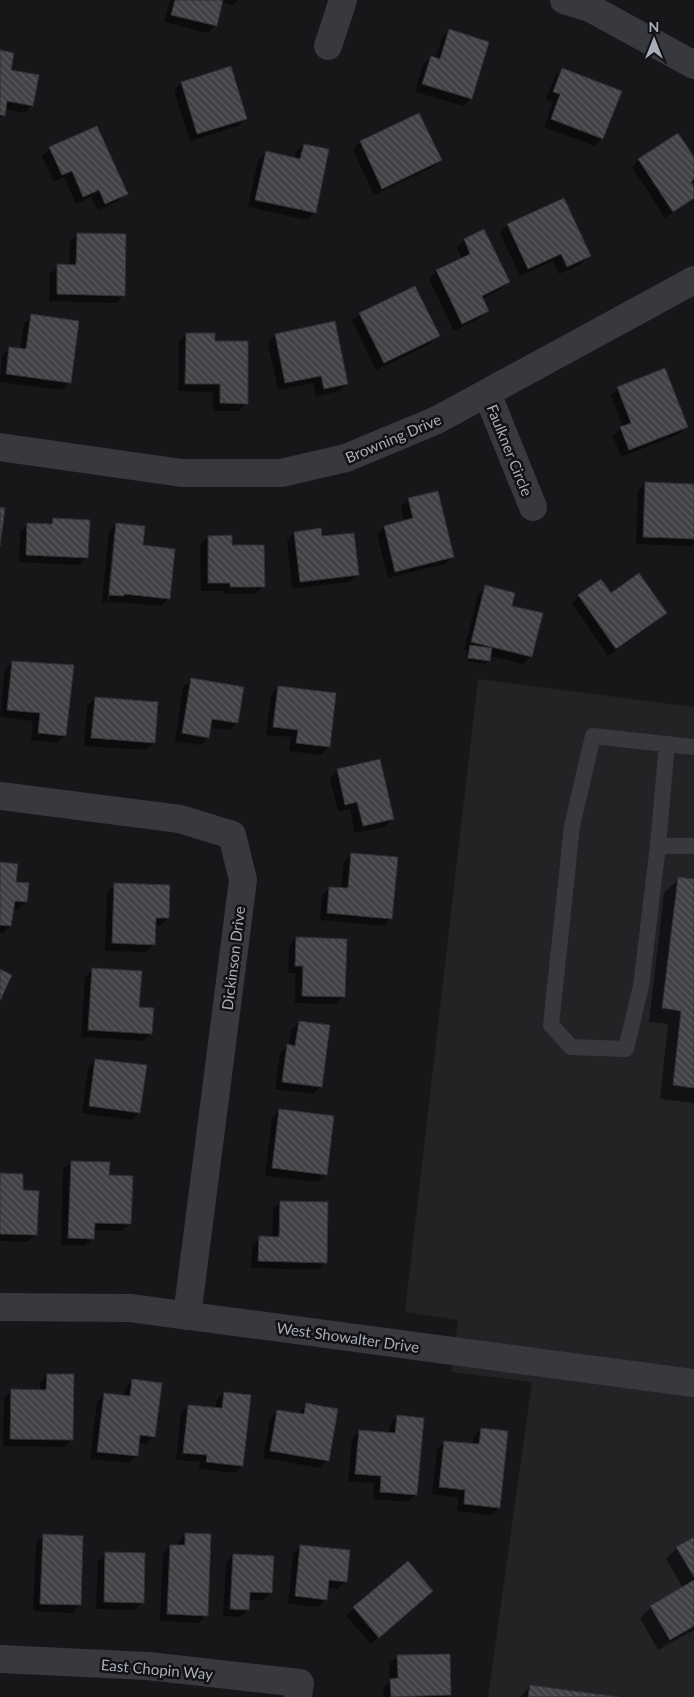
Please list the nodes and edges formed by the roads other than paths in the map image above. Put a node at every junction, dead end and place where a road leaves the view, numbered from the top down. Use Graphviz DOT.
graph roads {
  1 [pos="343,0"];
  2 [pos="564,0"];
  3 [pos="328,46"];
  4 [pos="694,65"];
  5 [pos="694,280"];
  6 [pos="487,393"];
  7 [pos="0,447"];
  8 [pos="533,507"];
  9 [pos="667,744"];
  10 [pos="694,747"];
  11 [pos="0,796"];
  12 [pos="658,846"];
  13 [pos="694,846"];
  14 [pos="0,1307"];
  15 [pos="188,1316"];
  16 [pos="694,1383"];
  17 [pos="0,1659"];
  18 [pos="298,1697"];
  1 -- 3 [label="street"];
  2 -- 4 [label="street"];
  5 -- 6 [label="street, Browning Drive"];
  6 -- 7 [label="street, Browning Drive"];
  6 -- 8 [label="street, Faulkner Circle"];
  9 -- 10 [label="lane"];
  9 -- 12 [label="lane"];
  9 -- 12 [label="lane"];
  11 -- 15 [label="street, Dickinson Drive"];
  12 -- 13 [label="lane"];
  14 -- 15 [label="street, West Showalter Drive"];
  15 -- 16 [label="street, West Showalter Drive"];
  17 -- 18 [label="street, East Chopin Way"];
}
